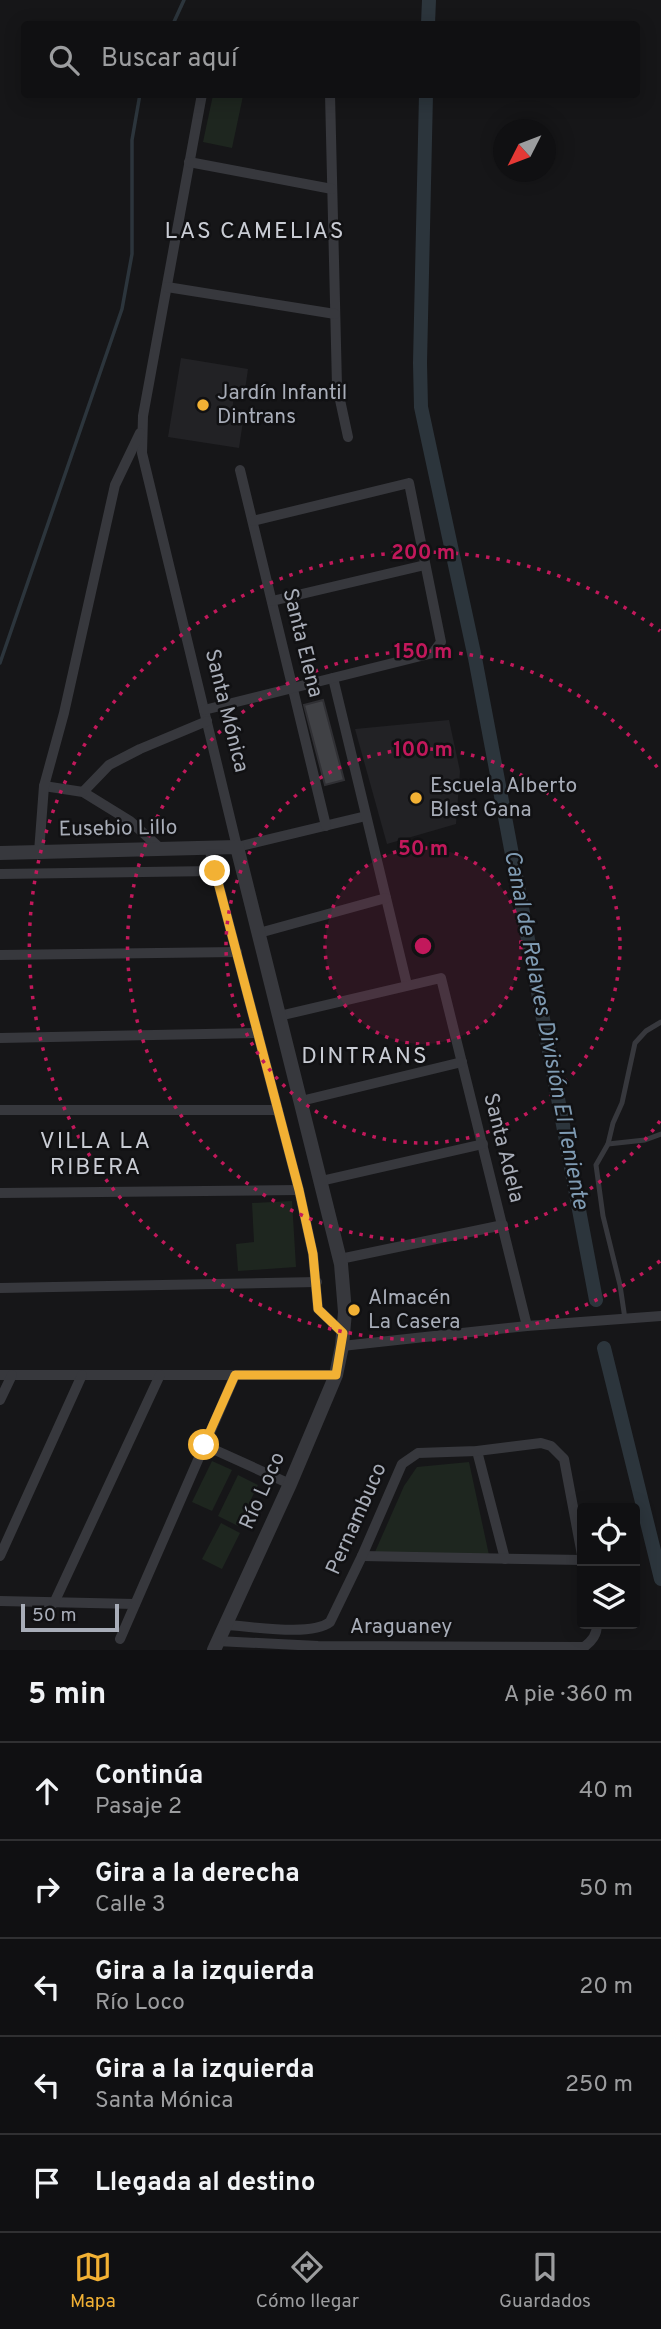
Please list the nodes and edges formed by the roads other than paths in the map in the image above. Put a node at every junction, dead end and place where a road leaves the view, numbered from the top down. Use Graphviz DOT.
graph roads {
  1 [pos="201,98"];
  2 [pos="330,98"];
  3 [pos="189,162"];
  4 [pos="332,189"];
  5 [pos="167,287"];
  6 [pos="335,314"];
  7 [pos="143,428"];
  8 [pos="348,437"];
  9 [pos="240,470"];
  10 [pos="253,522"];
  11 [pos="425,565"];
  12 [pos="272,601"];
  13 [pos="333,678"];
  14 [pos="293,688"];
  15 [pos="205,715"];
  16 [pos="44,786"];
  17 [pos="83,792"];
  18 [pos="366,816"];
  19 [pos="326,826"];
  20 [pos="237,847"];
  21 [pos="209,848"];
  22 [pos="161,849"];
  23 [pos="39,852"];
  24 [pos="0,853"];
  25 [pos="215,871"];
  26 [pos="0,874"];
  27 [pos="386,898"];
  28 [pos="259,933"];
  29 [pos="237,952"];
  30 [pos="0,956"];
  31 [pos="407,985"];
  32 [pos="279,1016"];
  33 [pos="661,1022"];
  34 [pos="258,1033"];
  35 [pos="0,1038"];
  36 [pos="462,1062"];
  37 [pos="301,1101"];
  38 [pos="0,1110"];
  39 [pos="278,1110"];
  40 [pos="661,1134"];
  41 [pos="483,1144"];
  42 [pos="608,1144"];
  43 [pos="321,1181"];
  44 [pos="299,1190"];
  45 [pos="0,1193"];
  46 [pos="503,1225"];
  47 [pos="340,1259"];
  48 [pos="317,1282"];
  49 [pos="0,1288"];
  50 [pos="661,1316"];
  51 [pos="625,1319"];
  52 [pos="527,1326"];
  53 [pos="343,1340"];
  54 [pos="6,1375"];
  55 [pos="82,1375"];
  56 [pos="160,1375"];
  57 [pos="235,1375"];
  58 [pos="336,1375"];
  59 [pos="0,1400"];
  60 [pos="204,1445"];
  61 [pos="477,1451"];
  62 [pos="290,1484"];
  63 [pos="577,1528"];
  64 [pos="0,1556"];
  65 [pos="362,1556"];
  66 [pos="505,1559"];
  67 [pos="577,1560"];
  68 [pos="0,1601"];
  69 [pos="54,1602"];
  70 [pos="135,1604"];
  71 [pos="226,1625"];
  72 [pos="597,1629"];
  73 [pos="120,1639"];
  74 [pos="216,1646"];
  1 -- 3 [label="street, Santa Mónica"];
  2 -- 4 [label="street"];
  3 -- 4 [label="street"];
  3 -- 5 [label="street, Santa Mónica"];
  4 -- 6 [label="street"];
  5 -- 6 [label="street"];
  5 -- 7 [label="street, Santa Mónica"];
  6 -- 8 [label="street"];
  7 -- 15 [label="street, Santa Mónica"];
  7 -- 16 [label="street"];
  9 -- 10 [label="street, Santa Elena"];
  10 -- 11 [label="street"];
  10 -- 12 [label="street, Santa Elena"];
  11 -- 12 [label="street"];
  11 -- 13 [label="street"];
  12 -- 14 [label="street, Santa Elena"];
  13 -- 14 [label="street"];
  13 -- 18 [label="street"];
  14 -- 15 [label="street"];
  14 -- 19 [label="street, Santa Elena"];
  15 -- 17 [label="street"];
  15 -- 20 [label="street, Santa Mónica"];
  16 -- 17 [label="street"];
  16 -- 23 [label="street"];
  17 -- 22 [label="street"];
  18 -- 19 [label="street"];
  18 -- 27 [label="street"];
  19 -- 20 [label="street"];
  20 -- 21 [label="street, Eusebio Lillo"];
  20 -- 28 [label="street, Santa Mónica"];
  21 -- 22 [label="street, Eusebio Lillo"];
  21 -- 25 [label="street"];
  22 -- 23 [label="street, Eusebio Lillo"];
  23 -- 24 [label="street, Eusebio Lillo"];
  25 -- 26 [label="street"];
  25 -- 29 [label="street"];
  27 -- 28 [label="street"];
  27 -- 31 [label="street"];
  28 -- 32 [label="street, Santa Mónica"];
  29 -- 30 [label="street"];
  29 -- 34 [label="street"];
  31 -- 32 [label="street"];
  31 -- 36 [label="street, Santa Adela"];
  32 -- 37 [label="street, Santa Mónica"];
  33 -- 42 [label="lane"];
  34 -- 35 [label="street"];
  34 -- 39 [label="street"];
  36 -- 37 [label="street"];
  36 -- 41 [label="street, Santa Adela"];
  37 -- 43 [label="street, Santa Mónica"];
  38 -- 39 [label="street"];
  39 -- 44 [label="street"];
  40 -- 42 [label="lane"];
  41 -- 43 [label="street"];
  41 -- 46 [label="street, Santa Adela"];
  42 -- 51 [label="lane"];
  43 -- 47 [label="street, Santa Mónica"];
  44 -- 45 [label="street"];
  44 -- 48 [label="street"];
  46 -- 47 [label="street"];
  46 -- 52 [label="street, Santa Adela"];
  47 -- 53 [label="street, Santa Mónica"];
  48 -- 49 [label="street"];
  48 -- 53 [label="street"];
  50 -- 51 [label="street"];
  51 -- 52 [label="street"];
  52 -- 53 [label="street"];
  53 -- 58 [label="street, Río Loco"];
  54 -- 55 [label="street"];
  54 -- 59 [label="street"];
  55 -- 56 [label="street"];
  55 -- 64 [label="street"];
  56 -- 57 [label="street"];
  56 -- 69 [label="street"];
  57 -- 58 [label="street"];
  57 -- 60 [label="street"];
  58 -- 62 [label="street, Río Loco"];
  60 -- 62 [label="street"];
  60 -- 70 [label="street"];
  61 -- 63 [label="street, Pernambuco"];
  61 -- 65 [label="street, Pernambuco"];
  61 -- 66 [label="street"];
  62 -- 71 [label="street, Río Loco"];
  65 -- 66 [label="street"];
  65 -- 71 [label="street, Pernambuco"];
  66 -- 67 [label="street"];
  68 -- 69 [label="street"];
  69 -- 70 [label="street"];
  70 -- 73 [label="street"];
  71 -- 74 [label="street, Río Loco"];
  72 -- 74 [label="street, Araguaney"];
}
